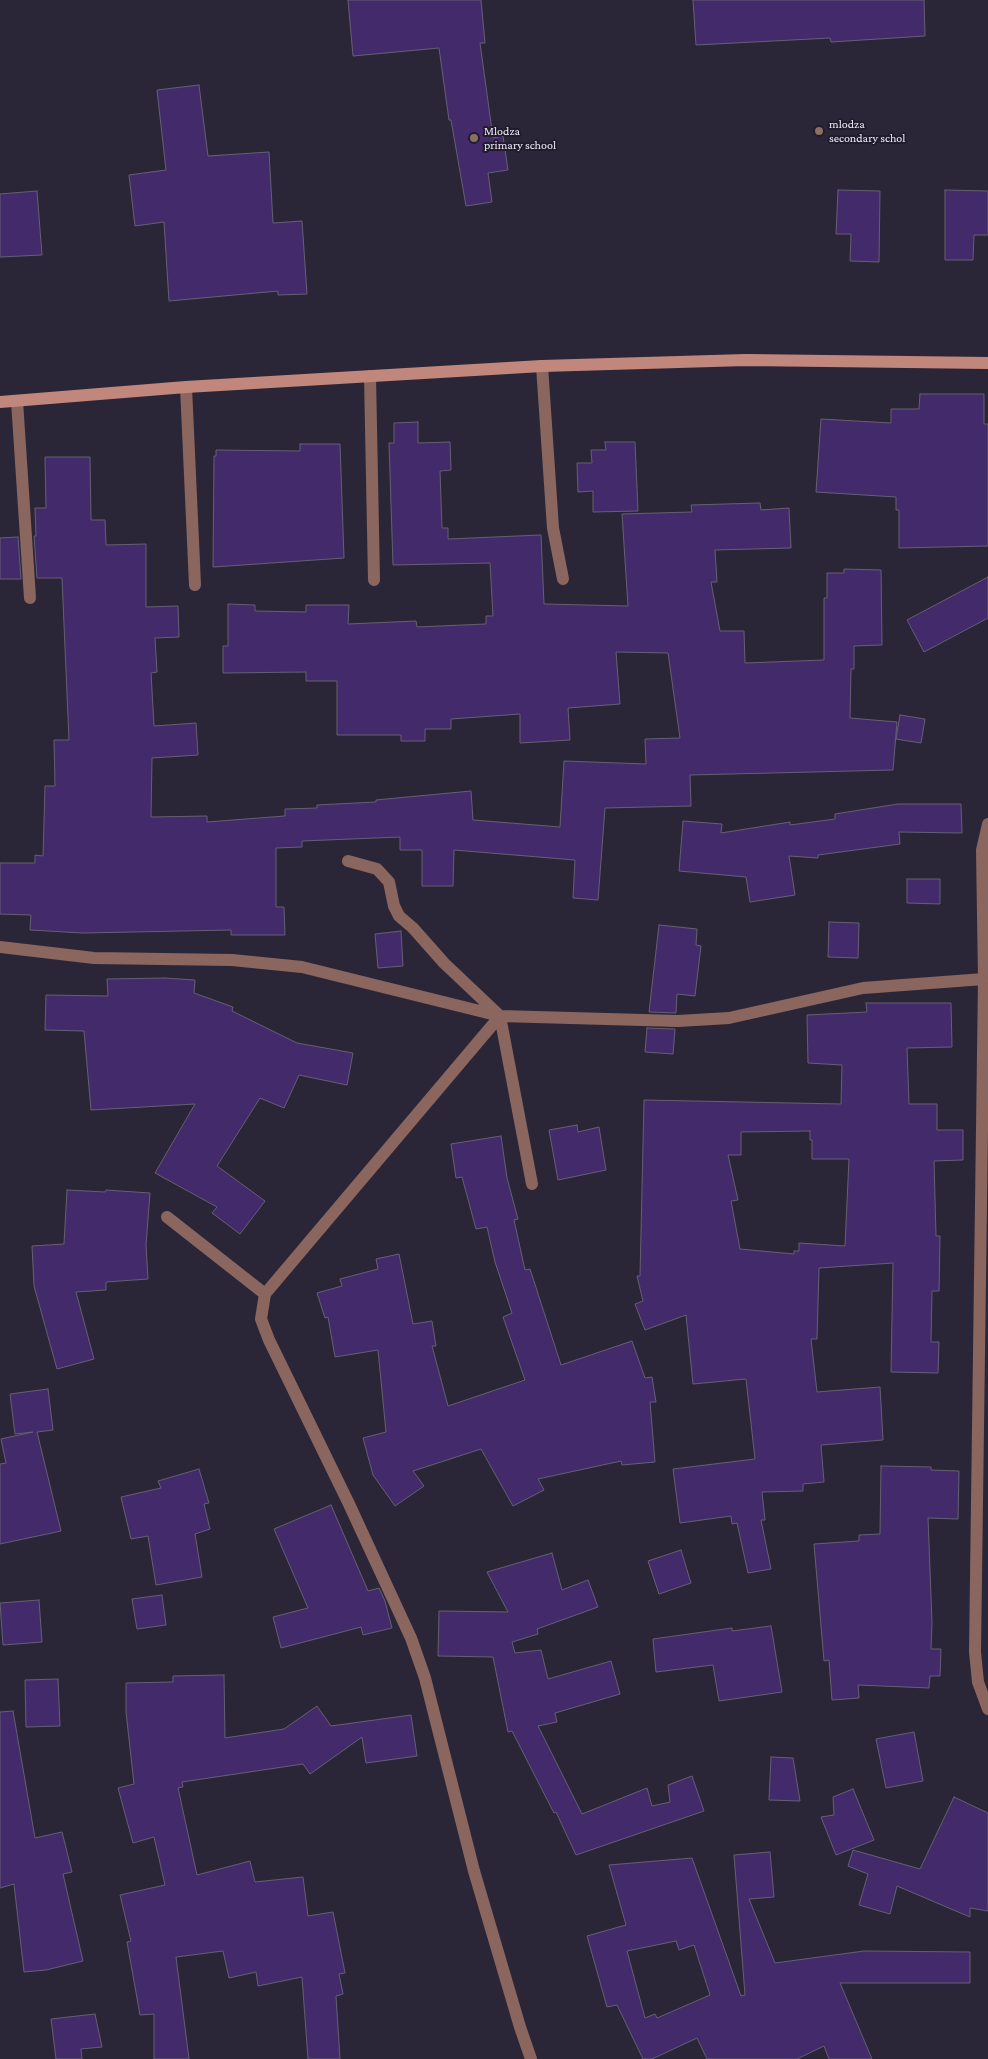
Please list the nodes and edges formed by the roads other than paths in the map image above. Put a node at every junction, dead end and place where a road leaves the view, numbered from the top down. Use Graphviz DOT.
graph roads {
  1 [pos="988,363"];
  2 [pos="542,366"];
  3 [pos="370,376"];
  4 [pos="186,387"];
  5 [pos="17,401"];
  6 [pos="0,402"];
  7 [pos="564,579"];
  8 [pos="374,580"];
  9 [pos="195,585"];
  10 [pos="30,598"];
  11 [pos="988,824"];
  12 [pos="348,861"];
  13 [pos="0,947"];
  14 [pos="984,979"];
  15 [pos="500,1016"];
  16 [pos="532,1184"];
  17 [pos="167,1217"];
  18 [pos="265,1294"];
  19 [pos="988,1709"];
  20 [pos="531,2059"];
  1 -- 2 [label="street"];
  2 -- 3 [label="street"];
  2 -- 7 [label="street"];
  3 -- 4 [label="street"];
  3 -- 8 [label="street"];
  4 -- 5 [label="street"];
  4 -- 9 [label="street"];
  5 -- 6 [label="street"];
  5 -- 10 [label="street"];
  11 -- 14 [label="street"];
  12 -- 15 [label="street"];
  13 -- 15 [label="street"];
  14 -- 15 [label="street"];
  14 -- 19 [label="street"];
  15 -- 16 [label="street"];
  15 -- 18 [label="street"];
  17 -- 18 [label="street"];
  18 -- 20 [label="street"];
}
